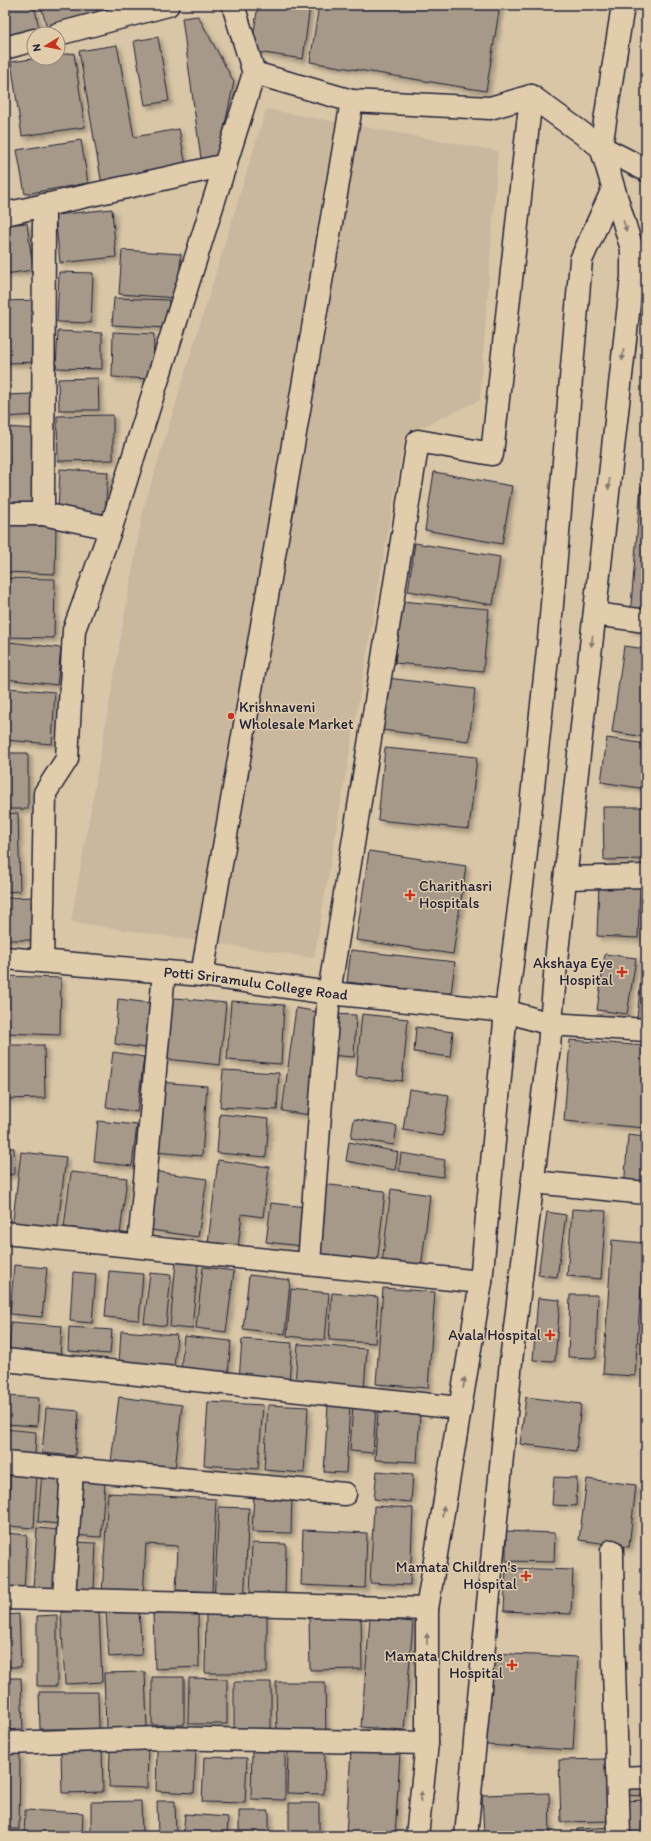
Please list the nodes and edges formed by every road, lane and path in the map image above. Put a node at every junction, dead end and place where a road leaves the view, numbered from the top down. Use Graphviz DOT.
graph roads {
  1 [pos="168,5"];
  2 [pos="233,5"];
  3 [pos="624,5"];
  4 [pos="66,32"];
  5 [pos="26,42"];
  6 [pos="5,48"];
  7 [pos="254,73"];
  8 [pos="531,96"];
  9 [pos="352,101"];
  10 [pos="601,147"];
  11 [pos="226,166"];
  12 [pos="646,170"];
  13 [pos="613,189"];
  14 [pos="44,205"];
  15 [pos="5,214"];
  16 [pos="5,514"];
  17 [pos="43,514"];
  18 [pos="111,528"];
  19 [pos="595,614"];
  20 [pos="646,621"];
  21 [pos="646,876"];
  22 [pos="566,878"];
  23 [pos="5,958"];
  24 [pos="42,961"];
  25 [pos="164,972"];
  26 [pos="202,975"];
  27 [pos="329,993"];
  28 [pos="506,1012"];
  29 [pos="550,1024"];
  30 [pos="646,1030"];
  31 [pos="533,1182"];
  32 [pos="646,1193"];
  33 [pos="5,1233"];
  34 [pos="139,1246"];
  35 [pos="309,1263"];
  36 [pos="480,1282"];
  37 [pos="5,1360"];
  38 [pos="460,1408"];
  39 [pos="5,1463"];
  40 [pos="72,1469"];
  41 [pos="345,1494"];
  42 [pos="612,1550"];
  43 [pos="5,1598"];
  44 [pos="64,1599"];
  45 [pos="427,1609"];
  46 [pos="427,1742"];
  47 [pos="5,1743"];
  48 [pos="646,1777"];
  49 [pos="618,1778"];
  50 [pos="417,1836"];
  51 [pos="466,1836"];
  52 [pos="619,1836"];
  1 -- 4 [label="street"];
  2 -- 7 [label="street"];
  3 -- 10 [label="street"];
  5 -- 6 [label="street"];
  7 -- 9 [label="street"];
  7 -- 11 [label="street"];
  8 -- 9 [label="street"];
  8 -- 10 [label="street"];
  8 -- 27 [label="street"];
  9 -- 26 [label="street"];
  10 -- 12 [label="street"];
  10 -- 13 [label="street"];
  11 -- 14 [label="street"];
  11 -- 18 [label="street"];
  13 -- 19 [label="street, one-way"];
  13 -- 28 [label="street"];
  14 -- 15 [label="street"];
  14 -- 17 [label="street"];
  16 -- 17 [label="street"];
  17 -- 18 [label="street"];
  18 -- 24 [label="street"];
  19 -- 20 [label="street"];
  19 -- 22 [label="street, one-way"];
  21 -- 22 [label="street"];
  22 -- 29 [label="street"];
  23 -- 24 [label="street, Potti Sriramulu College Road"];
  24 -- 25 [label="street, Potti Sriramulu College Road"];
  25 -- 26 [label="street, Potti Sriramulu College Road"];
  25 -- 34 [label="street"];
  26 -- 27 [label="street, Potti Sriramulu College Road"];
  27 -- 28 [label="street, Potti Sriramulu College Road"];
  27 -- 35 [label="street"];
  28 -- 29 [label="street, Potti Sriramulu College Road"];
  28 -- 36 [label="street"];
  29 -- 30 [label="street, Potti Sriramulu College Road"];
  29 -- 31 [label="street"];
  31 -- 32 [label="street"];
  31 -- 51 [label="street"];
  33 -- 34 [label="street"];
  34 -- 35 [label="street"];
  35 -- 36 [label="street"];
  38 -- 36 [label="street, one-way"];
  37 -- 38 [label="street"];
  45 -- 38 [label="street, one-way"];
  39 -- 40 [label="street"];
  40 -- 41 [label="street"];
  40 -- 44 [label="street"];
  42 -- 49 [label="street"];
  43 -- 44 [label="street"];
  44 -- 45 [label="street"];
  46 -- 45 [label="street, one-way"];
  46 -- 47 [label="street"];
  50 -- 46 [label="street, one-way"];
  48 -- 49 [label="street"];
  49 -- 52 [label="street"];
}
